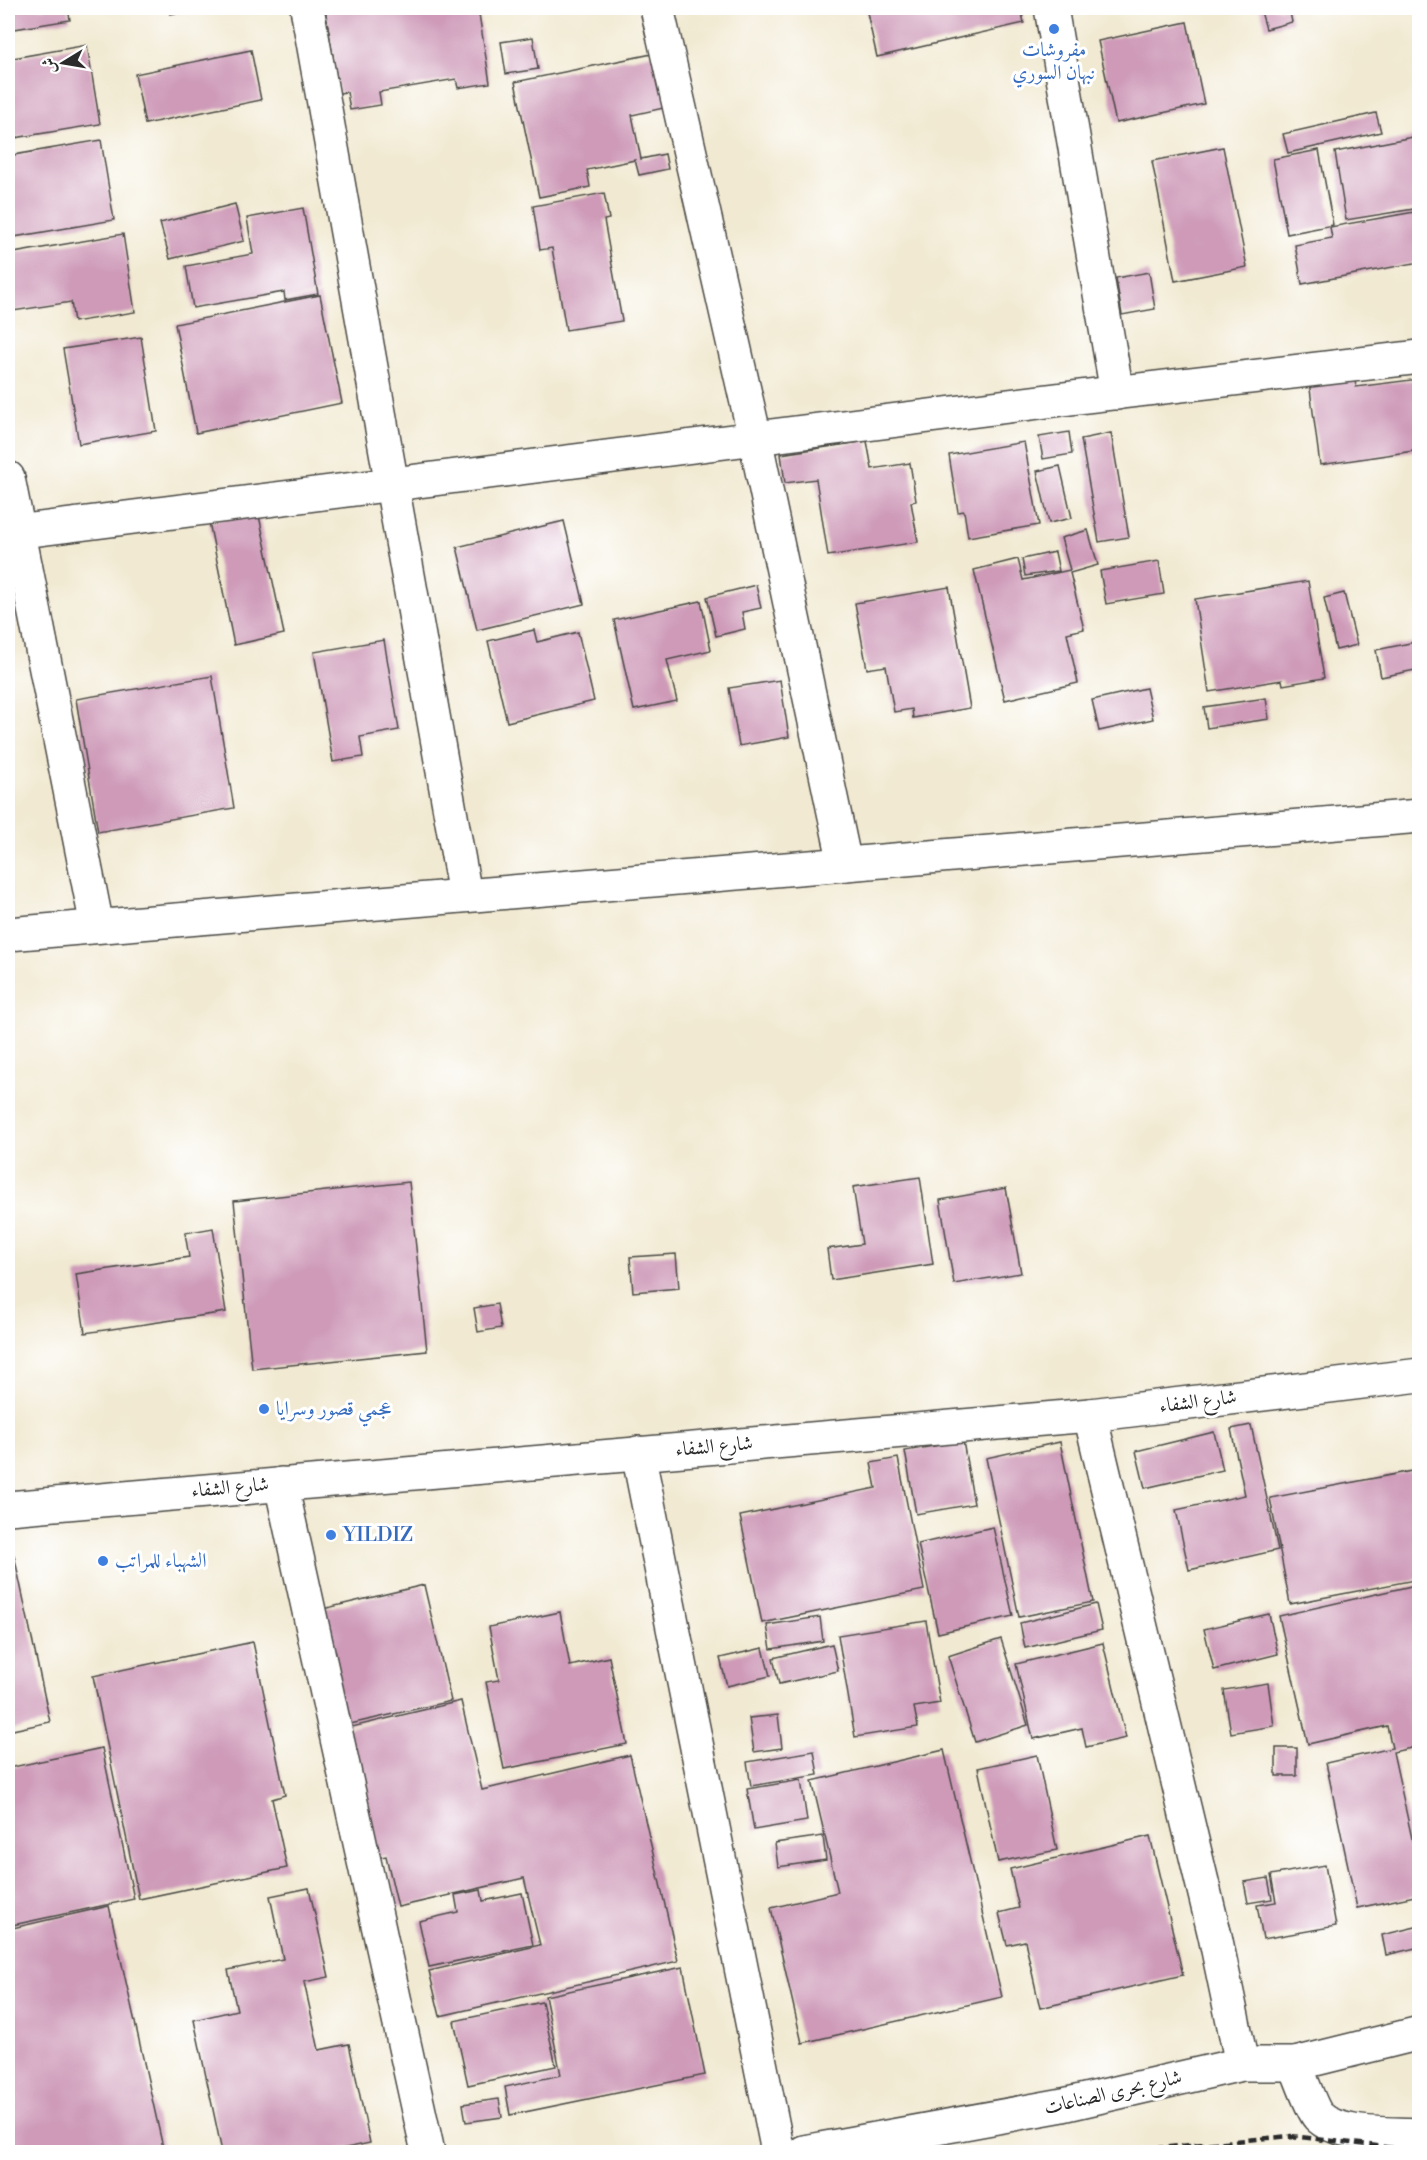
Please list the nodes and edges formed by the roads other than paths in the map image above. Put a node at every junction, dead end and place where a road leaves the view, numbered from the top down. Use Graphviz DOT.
graph roads {
  1 [pos="307,8"];
  2 [pos="657,8"];
  3 [pos="1051,8"];
  4 [pos="1419,357"];
  5 [pos="1117,393"];
  6 [pos="755,438"];
  7 [pos="8,478"];
  8 [pos="391,484"];
  9 [pos="13,532"];
  10 [pos="1419,816"];
  11 [pos="845,864"];
  12 [pos="465,895"];
  13 [pos="97,926"];
  14 [pos="8,934"];
  15 [pos="1419,1375"];
  16 [pos="1090,1415"];
  17 [pos="638,1453"];
  18 [pos="281,1484"];
  19 [pos="8,1508"];
  20 [pos="1419,2033"];
  21 [pos="1242,2064"];
  22 [pos="1295,2064"];
  23 [pos="1419,2135"];
  24 [pos="428,2152"];
  25 [pos="778,2152"];
  26 [pos="804,2152"];
  1 -- 8 [label="street"];
  2 -- 6 [label="street"];
  3 -- 5 [label="street"];
  4 -- 5 [label="street"];
  5 -- 6 [label="street"];
  6 -- 8 [label="street"];
  6 -- 11 [label="street"];
  7 -- 9 [label="street"];
  8 -- 9 [label="street"];
  8 -- 12 [label="street"];
  9 -- 13 [label="street"];
  10 -- 11 [label="street"];
  11 -- 12 [label="street"];
  12 -- 13 [label="street"];
  13 -- 14 [label="street"];
  15 -- 16 [label="street, شارع الشفاء"];
  16 -- 17 [label="street, شارع الشفاء"];
  16 -- 21 [label="street"];
  17 -- 18 [label="street, شارع الشفاء"];
  17 -- 25 [label="street"];
  18 -- 19 [label="street, شارع الشفاء"];
  18 -- 24 [label="street"];
  20 -- 22 [label="street, شارع بحرى الصناعات"];
  21 -- 22 [label="street, شارع بحرى الصناعات"];
  21 -- 26 [label="street, شارع بحرى الصناعات"];
  22 -- 23 [label="street"];
}
